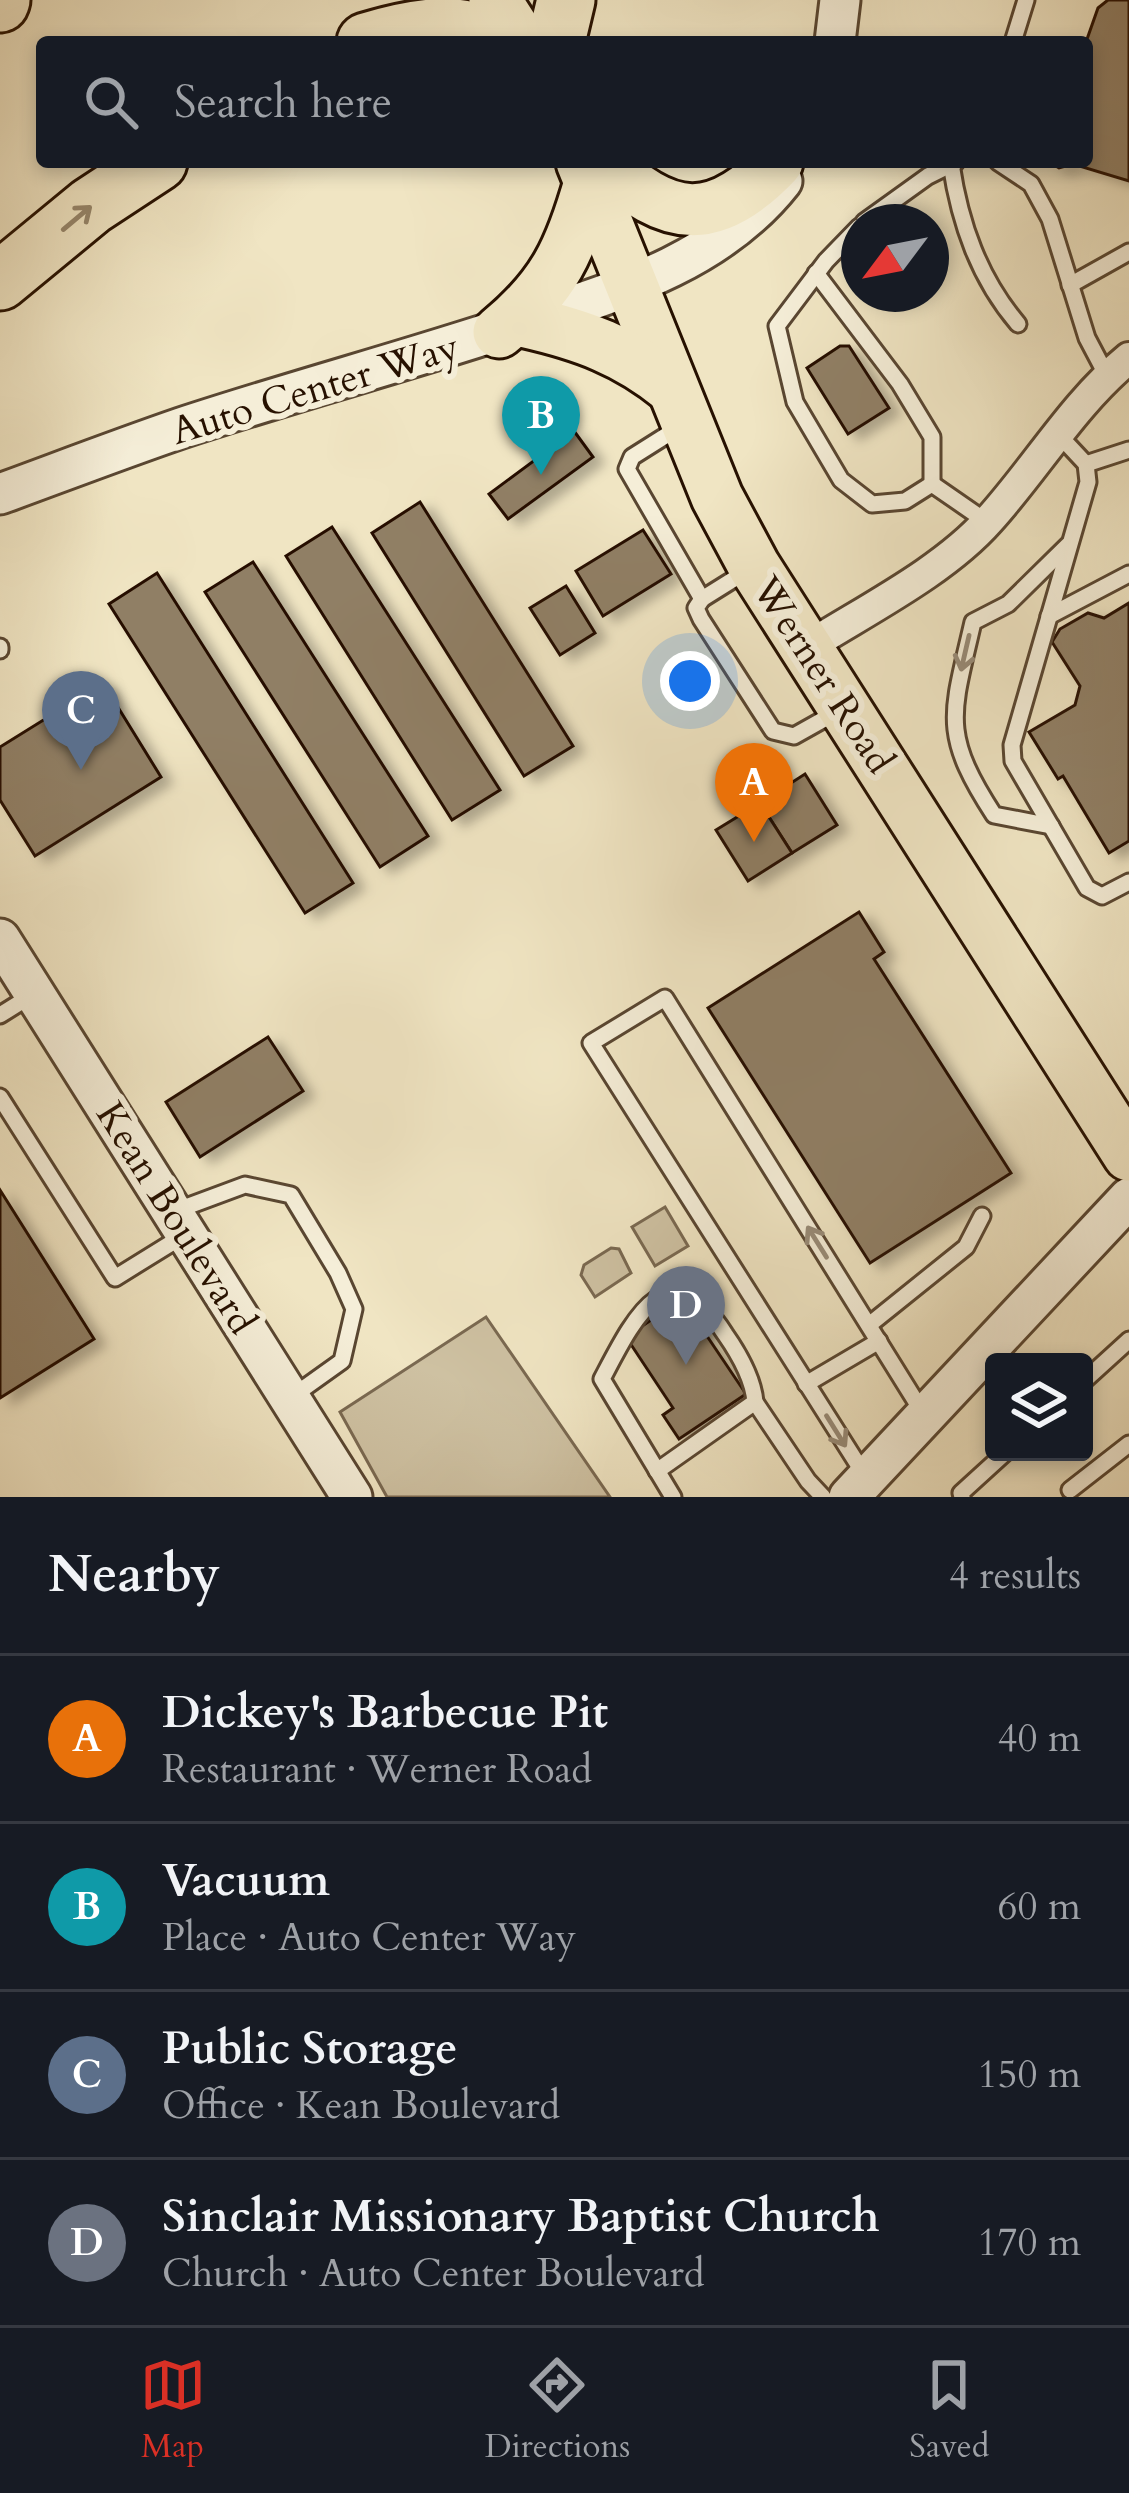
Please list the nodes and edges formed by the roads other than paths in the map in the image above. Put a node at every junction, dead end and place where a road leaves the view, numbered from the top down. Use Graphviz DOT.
graph roads {
  1 [pos="407,0"];
  2 [pos="496,0"];
  3 [pos="566,0"];
  4 [pos="840,0"];
  5 [pos="1026,0"];
  6 [pos="356,36"];
  7 [pos="394,36"];
  8 [pos="485,36"];
  9 [pos="518,36"];
  10 [pos="557,36"];
  11 [pos="836,36"];
  12 [pos="1015,36"];
  13 [pos="149,168"];
  14 [pos="771,168"];
  15 [pos="792,168"];
  16 [pos="944,168"];
  17 [pos="954,168"];
  18 [pos="1007,168"];
  19 [pos="592,169"];
  20 [pos="889,204"];
  21 [pos="841,246"];
  22 [pos="1129,252"];
  23 [pos="816,273"];
  24 [pos="0,281"];
  25 [pos="629,285"];
  26 [pos="1070,285"];
  27 [pos="1018,324"];
  28 [pos="512,327"];
  29 [pos="1118,367"];
  30 [pos="679,406"];
  31 [pos="1058,434"];
  32 [pos="1129,450"];
  33 [pos="1086,464"];
  34 [pos="932,484"];
  35 [pos="0,494"];
  36 [pos="987,522"];
  37 [pos="1070,543"];
  38 [pos="754,566"];
  39 [pos="1129,574"];
  40 [pos="702,599"];
  41 [pos="1049,616"];
  42 [pos="806,648"];
  43 [pos="844,707"];
  44 [pos="1051,826"];
  45 [pos="1129,882"];
  46 [pos="0,939"];
  47 [pos="34,994"];
  48 [pos="0,1015"];
  49 [pos="0,1097"];
  50 [pos="1129,1154"];
  51 [pos="1129,1198"];
  52 [pos="982,1216"];
  53 [pos="179,1223"];
  54 [pos="869,1325"];
  55 [pos="1129,1340"];
  56 [pos="879,1341"];
  57 [pos="1093,1373"];
  58 [pos="806,1384"];
  59 [pos="290,1398"];
  60 [pos="755,1402"];
  61 [pos="925,1415"];
  62 [pos="1129,1444"];
  63 [pos="996,1461"];
  64 [pos="657,1471"];
  65 [pos="858,1488"];
  66 [pos="1068,1495"];
  67 [pos="352,1497"];
  68 [pos="673,1497"];
  69 [pos="824,1497"];
  70 [pos="962,1497"];
  1 -- 6 [label="highway"];
  2 -- 9 [label="main road"];
  3 -- 10 [label="highway"];
  4 -- 11 [label="street"];
  5 -- 12 [label="lane"];
  7 -- 8 [label="highway"];
  24 -- 13 [label="highway, one-way"];
  14 -- 19 [label="main road"];
  15 -- 25 [label="street, Auto Center Way"];
  16 -- 20 [label="lane"];
  17 -- 27 [label="lane"];
  18 -- 26 [label="lane"];
  19 -- 25 [label="main road, Werner Road"];
  19 -- 28 [label="main road"];
  21 -- 23 [label="lane"];
  22 -- 26 [label="lane"];
  23 -- 34 [label="lane"];
  23 -- 34 [label="lane"];
  25 -- 28 [label="street, Auto Center Way"];
  25 -- 30 [label="main road, Werner Road"];
  26 -- 29 [label="lane"];
  28 -- 30 [label="main road"];
  28 -- 35 [label="street, Auto Center Way"];
  29 -- 31 [label="street"];
  30 -- 38 [label="main road, Werner Road"];
  30 -- 40 [label="lane"];
  31 -- 33 [label="lane"];
  31 -- 36 [label="street"];
  32 -- 33 [label="lane"];
  33 -- 37 [label="lane"];
  34 -- 36 [label="lane"];
  36 -- 42 [label="street"];
  37 -- 41 [label="lane"];
  37 -- 44 [label="lane, one-way"];
  38 -- 40 [label="lane"];
  38 -- 42 [label="main road, Werner Road"];
  39 -- 41 [label="lane"];
  40 -- 43 [label="lane"];
  41 -- 44 [label="lane"];
  42 -- 43 [label="main road, Werner Road"];
  43 -- 50 [label="main road, Werner Road"];
  44 -- 45 [label="lane"];
  46 -- 47 [label="street, Kean Boulevard"];
  47 -- 48 [label="lane"];
  47 -- 53 [label="street, Kean Boulevard"];
  49 -- 53 [label="lane"];
  51 -- 61 [label="street"];
  52 -- 54 [label="lane"];
  53 -- 59 [label="street, Kean Boulevard"];
  53 -- 59 [label="lane"];
  54 -- 56 [label="lane"];
  54 -- 58 [label="lane, one-way"];
  55 -- 57 [label="lane"];
  56 -- 58 [label="lane"];
  56 -- 61 [label="lane"];
  58 -- 65 [label="lane, one-way"];
  59 -- 67 [label="street, Kean Boulevard"];
  60 -- 64 [label="lane"];
  60 -- 64 [label="lane"];
  60 -- 69 [label="lane"];
  61 -- 65 [label="street"];
  62 -- 66 [label="lane"];
  63 -- 70 [label="lane"];
  64 -- 68 [label="lane"];
}
